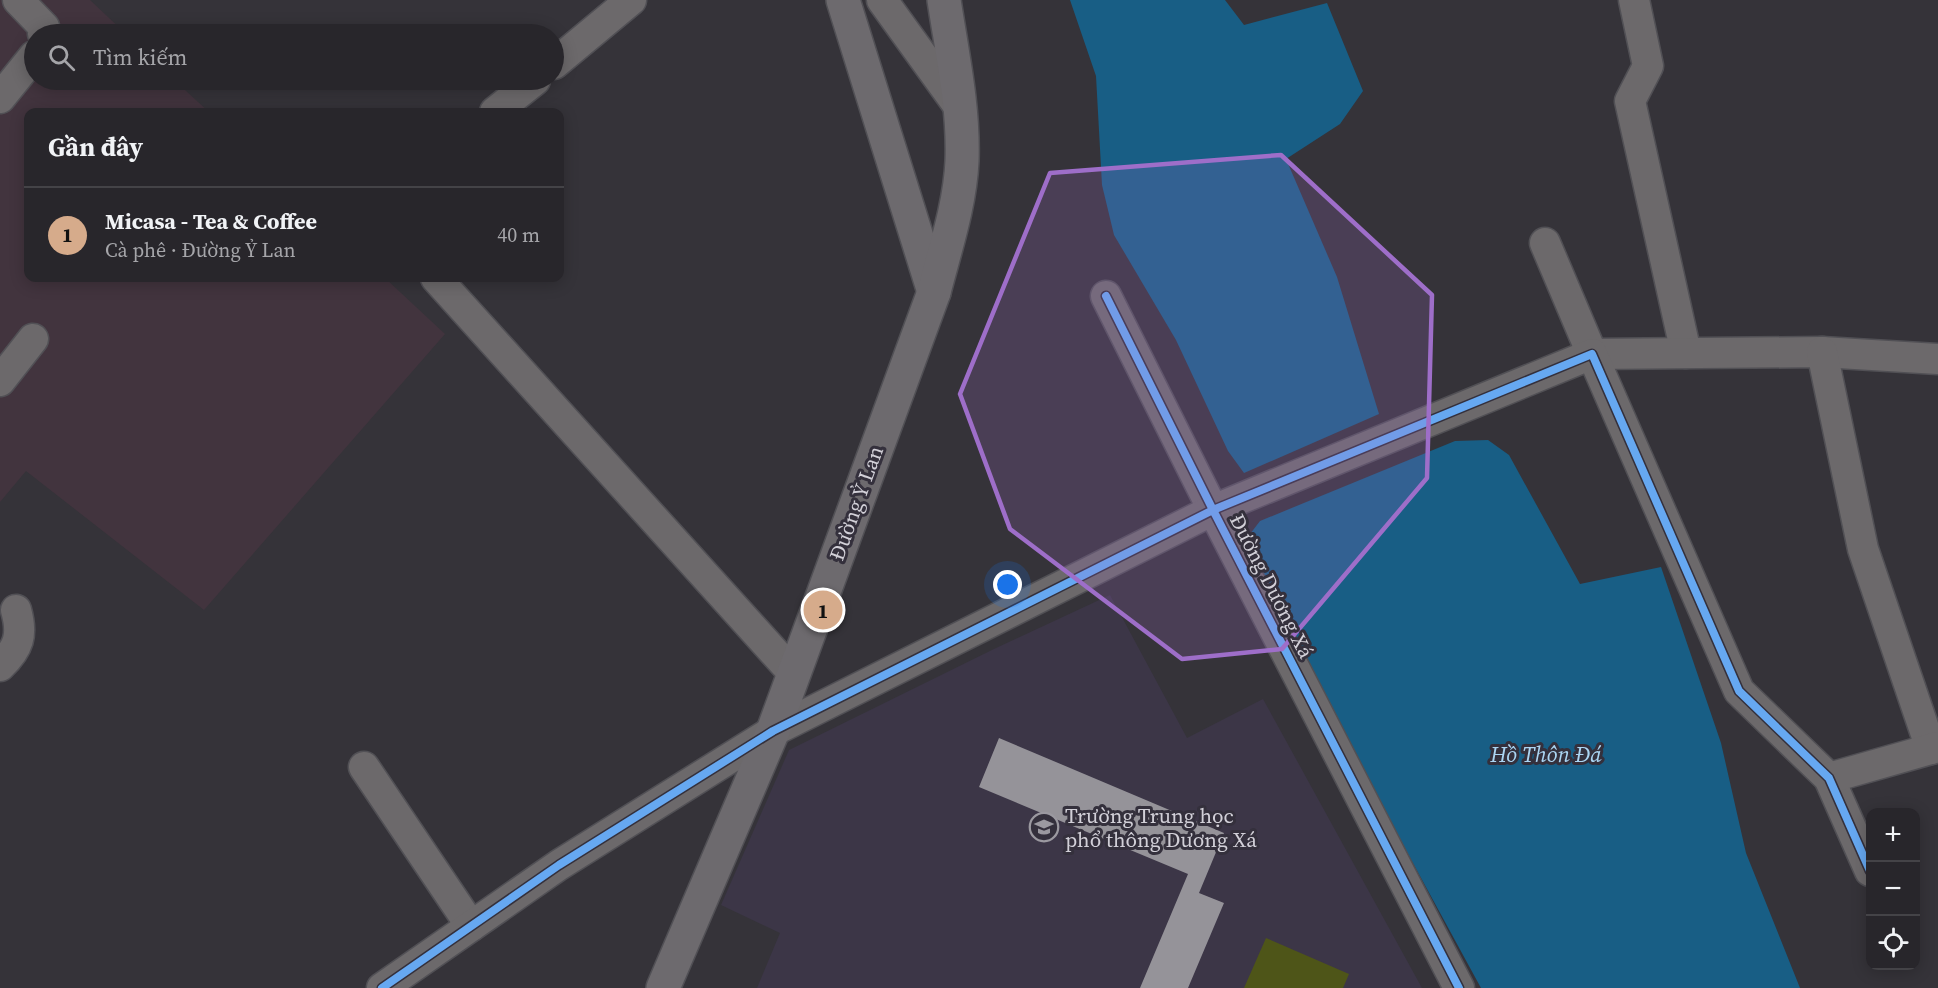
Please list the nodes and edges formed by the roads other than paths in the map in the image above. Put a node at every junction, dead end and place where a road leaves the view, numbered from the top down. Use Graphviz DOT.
graph roads {
  1 [pos="18,0"];
  2 [pos="631,0"];
  3 [pos="843,0"];
  4 [pos="882,0"];
  5 [pos="944,0"];
  6 [pos="1634,0"];
  7 [pos="41,24"];
  8 [pos="564,56"];
  9 [pos="24,69"];
  10 [pos="522,90"];
  11 [pos="0,99"];
  12 [pos="500,108"];
  13 [pos="960,108"];
  14 [pos="1545,243"];
  15 [pos="440,282"];
  16 [pos="934,292"];
  17 [pos="1106,296"];
  18 [pos="33,339"];
  19 [pos="1822,352"];
  20 [pos="1686,353"];
  21 [pos="1592,354"];
  22 [pos="1938,359"];
  23 [pos="0,381"];
  24 [pos="1213,510"];
  25 [pos="16,610"];
  26 [pos="0,666"];
  27 [pos="794,674"];
  28 [pos="773,731"];
  29 [pos="1935,748"];
  30 [pos="364,767"];
  31 [pos="1828,778"];
  32 [pos="1866,862"];
  33 [pos="471,926"];
  34 [pos="382,988"];
  35 [pos="663,988"];
  36 [pos="1460,988"];
  1 -- 7 [label="street"];
  2 -- 8 [label="street"];
  3 -- 16 [label="main road"];
  4 -- 13 [label="street"];
  5 -- 13 [label="main road, Đường Ỷ Lan"];
  6 -- 20 [label="street"];
  9 -- 11 [label="street"];
  10 -- 12 [label="street"];
  13 -- 16 [label="main road, Đường Ỷ Lan"];
  14 -- 21 [label="street"];
  15 -- 27 [label="street"];
  16 -- 27 [label="main road, Đường Ỷ Lan"];
  17 -- 24 [label="street"];
  18 -- 23 [label="street"];
  19 -- 20 [label="street"];
  19 -- 22 [label="street"];
  19 -- 29 [label="street"];
  20 -- 21 [label="street"];
  21 -- 24 [label="street"];
  21 -- 31 [label="street"];
  24 -- 28 [label="street, Đường Dương Xá"];
  24 -- 36 [label="street, Đường Dương Xá"];
  25 -- 26 [label="street"];
  27 -- 28 [label="main road, Đường Ỷ Lan"];
  28 -- 33 [label="street, Đường Dương Xá"];
  28 -- 35 [label="main road, Đường Ỷ Lan"];
  29 -- 31 [label="street"];
  30 -- 33 [label="street"];
  31 -- 32 [label="street"];
  33 -- 34 [label="street, Đường Dương Xá"];
}
